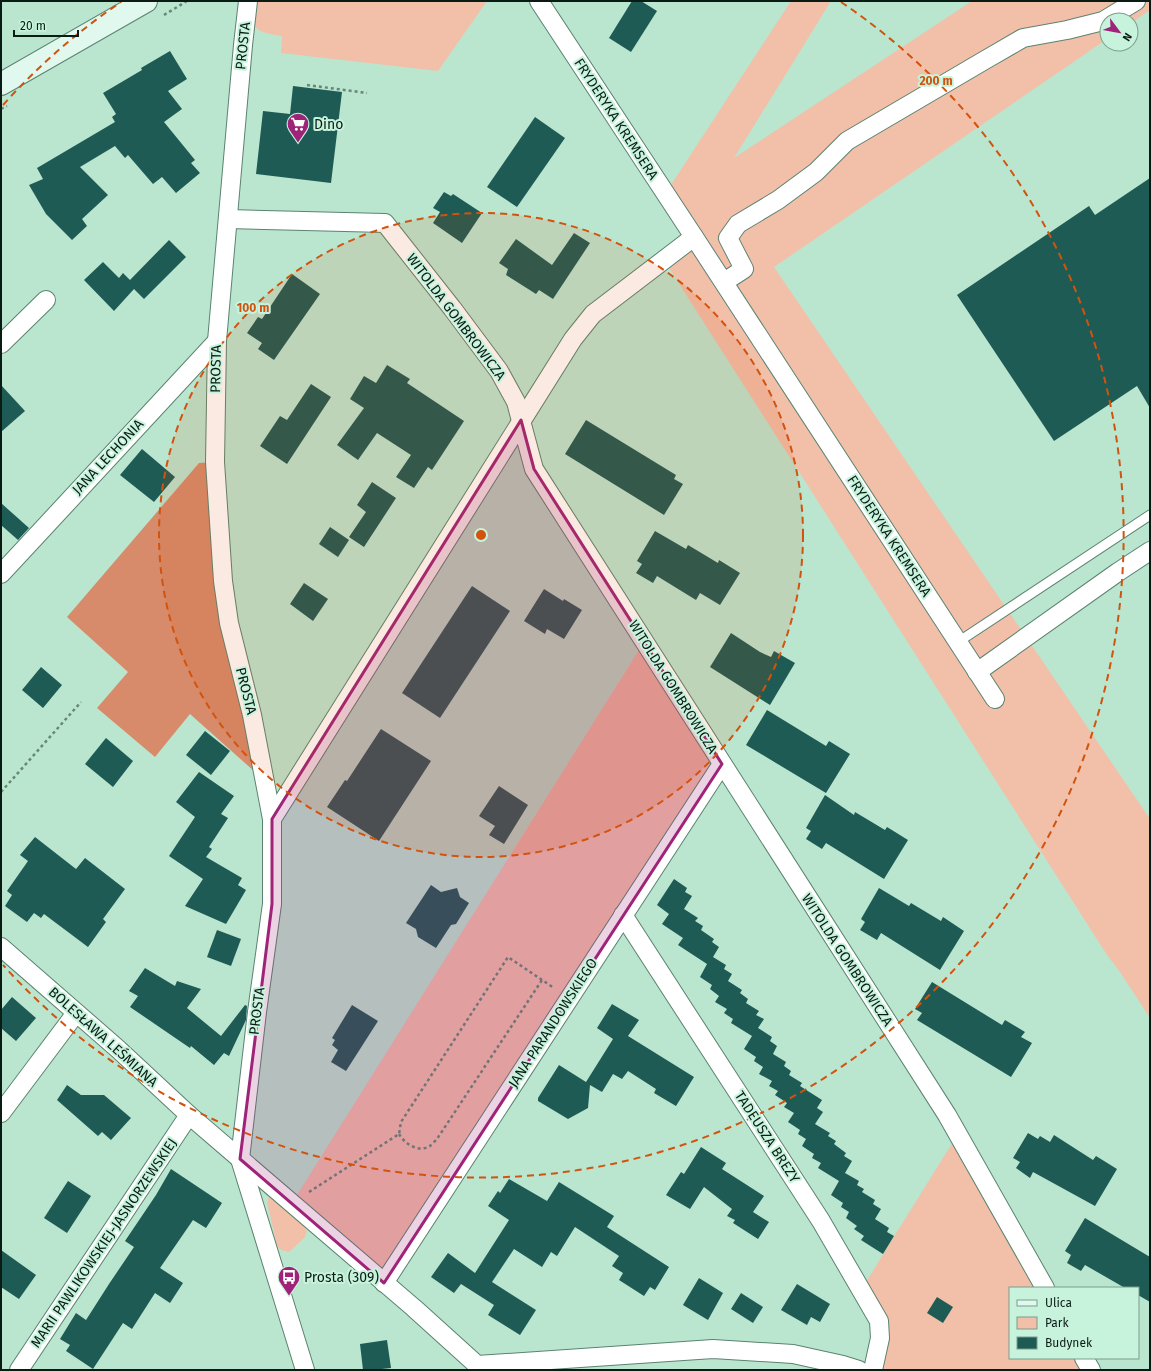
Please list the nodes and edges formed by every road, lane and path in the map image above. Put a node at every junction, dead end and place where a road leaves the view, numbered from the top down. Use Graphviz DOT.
graph roads {
  1 [pos="146,1"];
  2 [pos="248,1"];
  3 [pos="539,1"];
  4 [pos="1136,1"];
  5 [pos="1,84"];
  6 [pos="307,85"];
  7 [pos="367,93"];
  8 [pos="228,219"];
  9 [pos="694,237"];
  10 [pos="724,282"];
  11 [pos="46,300"];
  12 [pos="217,341"];
  13 [pos="1,344"];
  14 [pos="521,420"];
  15 [pos="1150,515"];
  16 [pos="1150,551"];
  17 [pos="1,574"];
  18 [pos="958,642"];
  19 [pos="978,672"];
  20 [pos="995,699"];
  21 [pos="81,702"];
  22 [pos="722,764"];
  23 [pos="1,792"];
  24 [pos="272,819"];
  25 [pos="623,915"];
  26 [pos="1,948"];
  27 [pos="542,980"];
  28 [pos="570,998"];
  29 [pos="76,1013"];
  30 [pos="1,1113"];
  31 [pos="189,1115"];
  32 [pos="400,1134"];
  33 [pos="240,1159"];
  34 [pos="292,1203"];
  35 [pos="384,1283"];
  36 [pos="1044,1287"];
  37 [pos="1085,1359"];
  38 [pos="848,1368"];
  39 [pos="19,1370"];
  40 [pos="305,1370"];
  41 [pos="873,1370"];
  42 [pos="1091,1370"];
  1 -- 5 [label="main road"];
  2 -- 8 [label="street, PROSTA"];
  3 -- 9 [label="street, FRYDERYKA KREMSERA"];
  4 -- 10 [label="street"];
  6 -- 7 [label="path"];
  8 -- 12 [label="street, PROSTA"];
  8 -- 14 [label="street, WITOLDA GOMBROWICZA"];
  9 -- 10 [label="street, FRYDERYKA KREMSERA"];
  9 -- 14 [label="street"];
  10 -- 18 [label="street, FRYDERYKA KREMSERA"];
  11 -- 13 [label="street"];
  12 -- 17 [label="street, JANA LECHONIA"];
  12 -- 24 [label="street, PROSTA"];
  14 -- 22 [label="street, WITOLDA GOMBROWICZA"];
  14 -- 24 [label="street"];
  15 -- 18 [label="lane"];
  16 -- 19 [label="street"];
  18 -- 19 [label="street, FRYDERYKA KREMSERA"];
  19 -- 20 [label="street, FRYDERYKA KREMSERA"];
  21 -- 23 [label="path"];
  22 -- 25 [label="street, JANA PARANDOWSKIEGO"];
  22 -- 36 [label="street, WITOLDA GOMBROWICZA"];
  24 -- 33 [label="street, PROSTA"];
  25 -- 28 [label="street, JANA PARANDOWSKIEGO"];
  25 -- 41 [label="street, TADEUSZA BREZY"];
  26 -- 29 [label="street, BOLESŁAWA LEŚMIANA"];
  27 -- 28 [label="path"];
  27 -- 32 [label="path"];
  27 -- 32 [label="path"];
  28 -- 35 [label="street, JANA PARANDOWSKIEGO"];
  29 -- 30 [label="street"];
  29 -- 31 [label="street, BOLESŁAWA LEŚMIANA"];
  31 -- 33 [label="street, BOLESŁAWA LEŚMIANA"];
  31 -- 39 [label="street, MARII PAWLIKOWSKIEJ-JASNORZEWSKIEJ"];
  32 -- 34 [label="path"];
  33 -- 34 [label="street, BOLESŁAWA LEŚMIANA"];
  33 -- 40 [label="street, PROSTA"];
  34 -- 35 [label="street, BOLESŁAWA LEŚMIANA"];
  35 -- 38 [label="street, BOLESŁAWA LEŚMIANA"];
  37 -- 42 [label="street"];
}
